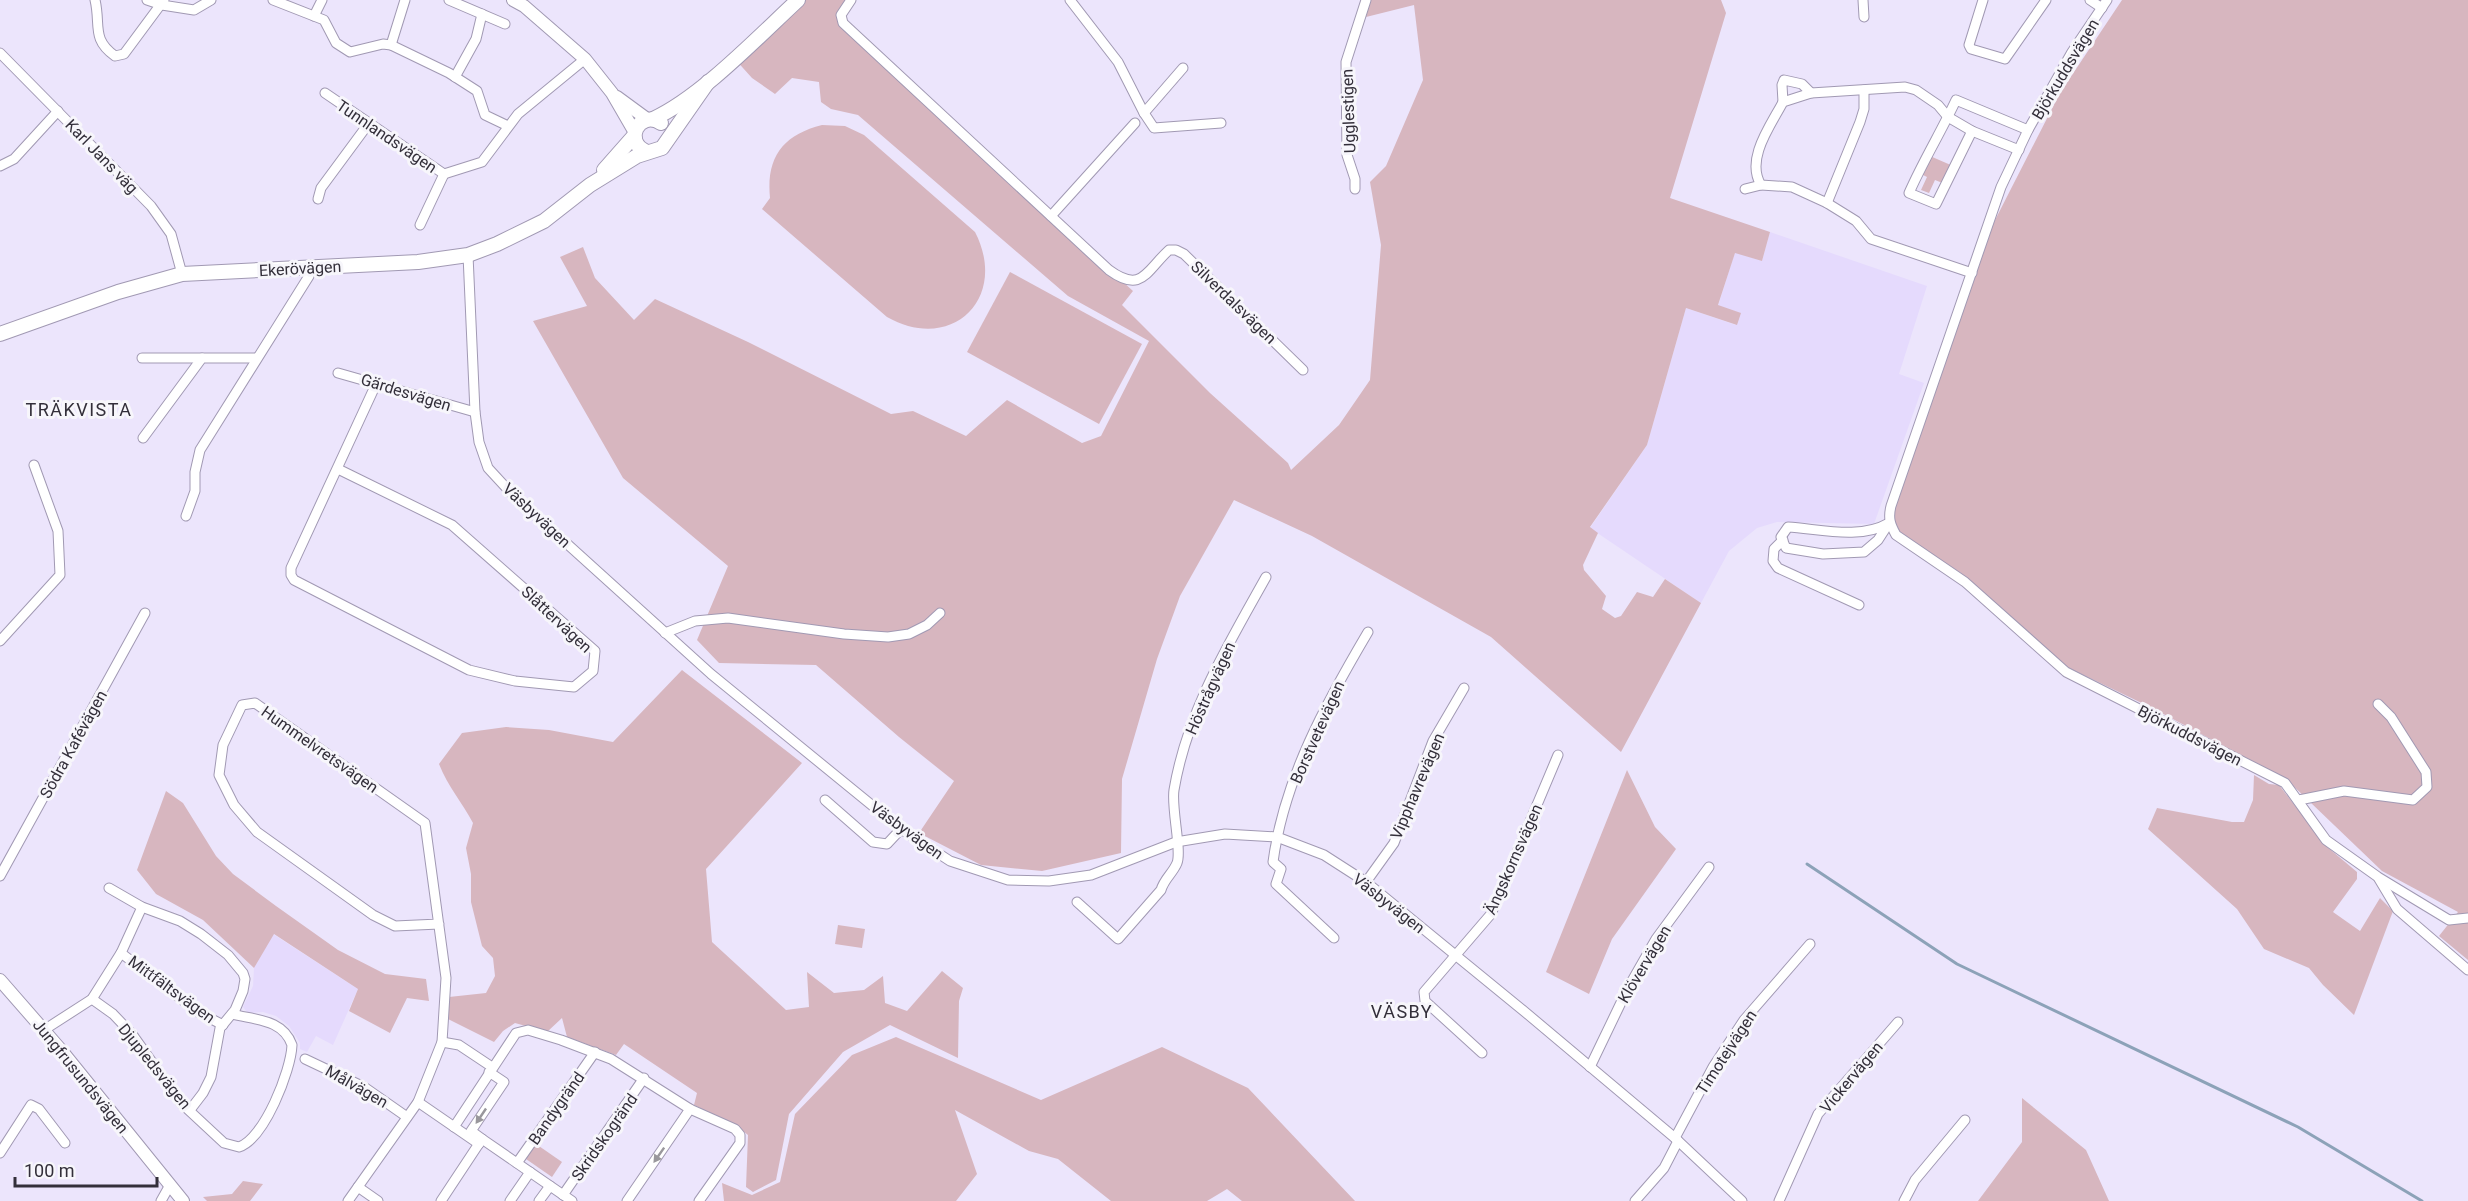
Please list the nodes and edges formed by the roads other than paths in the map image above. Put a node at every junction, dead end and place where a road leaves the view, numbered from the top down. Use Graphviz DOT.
graph roads {
  1 [pos="95,0"];
  2 [pos="147,0"];
  3 [pos="212,0"];
  4 [pos="273,0"];
  5 [pos="322,0"];
  6 [pos="405,0"];
  7 [pos="449,0"];
  8 [pos="513,0"];
  9 [pos="798,0"];
  10 [pos="852,0"];
  11 [pos="1070,0"];
  12 [pos="1366,0"];
  13 [pos="1863,0"];
  14 [pos="1983,0"];
  15 [pos="2046,0"];
  16 [pos="2090,0"];
  17 [pos="163,2"];
  18 [pos="2104,4"];
  19 [pos="482,14"];
  20 [pos="314,16"];
  21 [pos="1864,17"];
  22 [pos="505,24"];
  23 [pos="391,45"];
  24 [pos="0,53"];
  25 [pos="585,59"];
  26 [pos="1183,68"];
  27 [pos="455,77"];
  28 [pos="708,82"];
  29 [pos="1864,90"];
  30 [pos="325,93"];
  31 [pos="612,93"];
  32 [pos="1812,93"];
  33 [pos="1783,102"];
  34 [pos="58,111"];
  35 [pos="1144,113"];
  36 [pos="1948,117"];
  37 [pos="650,119"];
  38 [pos="369,123"];
  39 [pos="1135,123"];
  40 [pos="1221,123"];
  41 [pos="508,126"];
  42 [pos="2028,130"];
  43 [pos="1972,131"];
  44 [pos="634,133"];
  45 [pos="667,139"];
  46 [pos="2019,150"];
  47 [pos="647,152"];
  48 [pos="0,166"];
  49 [pos="444,174"];
  50 [pos="1761,184"];
  51 [pos="590,185"];
  52 [pos="1355,189"];
  53 [pos="1745,189"];
  54 [pos="318,199"];
  55 [pos="1827,203"];
  56 [pos="1936,204"];
  57 [pos="1931,214"];
  58 [pos="1051,216"];
  59 [pos="420,225"];
  60 [pos="468,255"];
  61 [pos="310,266"];
  62 [pos="1972,273"];
  63 [pos="182,274"];
  64 [pos="0,334"];
  65 [pos="141,358"];
  66 [pos="202,358"];
  67 [pos="257,358"];
  68 [pos="1303,370"];
  69 [pos="338,373"];
  70 [pos="377,382"];
  71 [pos="475,412"];
  72 [pos="142,438"];
  73 [pos="34,465"];
  74 [pos="338,469"];
  75 [pos="186,516"];
  76 [pos="1889,524"];
  77 [pos="1783,540"];
  78 [pos="1266,577"];
  79 [pos="1859,605"];
  80 [pos="145,613"];
  81 [pos="939,614"];
  82 [pos="1368,632"];
  83 [pos="665,633"];
  84 [pos="0,641"];
  85 [pos="1464,688"];
  86 [pos="2378,704"];
  87 [pos="1558,755"];
  88 [pos="825,800"];
  89 [pos="2299,800"];
  90 [pos="901,829"];
  91 [pos="1277,837"];
  92 [pos="1176,842"];
  93 [pos="1709,867"];
  94 [pos="0,876"];
  95 [pos="2378,877"];
  96 [pos="1366,882"];
  97 [pos="109,888"];
  98 [pos="1077,902"];
  99 [pos="142,907"];
  100 [pos="2468,918"];
  101 [pos="439,924"];
  102 [pos="1334,938"];
  103 [pos="1809,944"];
  104 [pos="121,953"];
  105 [pos="1456,957"];
  106 [pos="2468,970"];
  107 [pos="0,980"];
  108 [pos="92,999"];
  109 [pos="232,1014"];
  110 [pos="1898,1022"];
  111 [pos="223,1025"];
  112 [pos="44,1030"];
  113 [pos="442,1042"];
  114 [pos="595,1053"];
  115 [pos="1482,1053"];
  116 [pos="304,1059"];
  117 [pos="1590,1067"];
  118 [pos="490,1070"];
  119 [pos="644,1078"];
  120 [pos="418,1102"];
  121 [pos="690,1109"];
  122 [pos="190,1110"];
  123 [pos="407,1117"];
  124 [pos="1965,1120"];
  125 [pos="454,1126"];
  126 [pos="1677,1139"];
  127 [pos="481,1142"];
  128 [pos="65,1143"];
  129 [pos="0,1153"];
  130 [pos="518,1163"];
  131 [pos="530,1172"];
  132 [pos="170,1185"];
  133 [pos="550,1186"];
  134 [pos="358,1187"];
  135 [pos="563,1195"];
  136 [pos="161,1201"];
  137 [pos="183,1201"];
  138 [pos="348,1201"];
  139 [pos="378,1201"];
  140 [pos="441,1201"];
  141 [pos="510,1201"];
  142 [pos="539,1201"];
  143 [pos="572,1201"];
  144 [pos="627,1201"];
  145 [pos="699,1201"];
  146 [pos="1635,1201"];
  147 [pos="1742,1201"];
  148 [pos="1779,1201"];
  149 [pos="1904,1201"];
  1 -- 17 [label="street"];
  2 -- 17 [label="street"];
  3 -- 17 [label="street"];
  4 -- 20 [label="street"];
  5 -- 20 [label="street"];
  6 -- 23 [label="street"];
  7 -- 19 [label="street"];
  8 -- 25 [label="street"];
  9 -- 28 [label="main road"];
  10 -- 58 [label="street, Silverdalsvägen"];
  11 -- 35 [label="street"];
  12 -- 52 [label="street, Ugglestigen"];
  13 -- 21 [label="street"];
  14 -- 15 [label="street"];
  16 -- 18 [label="street, Björkuddsvägen"];
  18 -- 42 [label="street, Björkuddsvägen"];
  19 -- 22 [label="street"];
  19 -- 27 [label="street"];
  20 -- 23 [label="street"];
  23 -- 27 [label="street"];
  24 -- 34 [label="street, Karl Jans väg"];
  25 -- 31 [label="street"];
  25 -- 41 [label="street, Tunnlandsvägen"];
  26 -- 35 [label="street"];
  27 -- 41 [label="street"];
  28 -- 37 [label="main road"];
  28 -- 45 [label="main road"];
  29 -- 32 [label="street"];
  29 -- 36 [label="street"];
  29 -- 55 [label="street"];
  30 -- 38 [label="street, Tunnlandsvägen"];
  31 -- 37 [label="street"];
  31 -- 44 [label="street"];
  32 -- 33 [label="street"];
  32 -- 33 [label="street"];
  33 -- 50 [label="street"];
  34 -- 48 [label="street"];
  34 -- 63 [label="street, Karl Jans väg"];
  35 -- 40 [label="street"];
  36 -- 42 [label="street, Björkuddsvägen"];
  36 -- 43 [label="street"];
  36 -- 56 [label="street, Björkuddsvägen"];
  37 -- 44 [label="main road"];
  37 -- 45 [label="main road"];
  38 -- 49 [label="street, Tunnlandsvägen"];
  38 -- 54 [label="street"];
  39 -- 58 [label="street"];
  41 -- 49 [label="street, Tunnlandsvägen"];
  42 -- 46 [label="street, Björkuddsvägen"];
  43 -- 46 [label="street"];
  43 -- 56 [label="street"];
  44 -- 47 [label="main road"];
  44 -- 51 [label="main road, Ekerövägen"];
  45 -- 47 [label="main road"];
  46 -- 62 [label="street, Björkuddsvägen"];
  47 -- 51 [label="main road, Ekerövägen"];
  49 -- 59 [label="street"];
  50 -- 53 [label="street"];
  50 -- 55 [label="street"];
  51 -- 60 [label="main road, Ekerövägen"];
  55 -- 62 [label="street"];
  56 -- 57 [label="street"];
  58 -- 68 [label="street, Silverdalsvägen"];
  60 -- 61 [label="main road, Ekerövägen"];
  60 -- 71 [label="street, Väsbyvägen"];
  61 -- 63 [label="main road, Ekerövägen"];
  61 -- 67 [label="street"];
  62 -- 76 [label="street, Björkuddsvägen"];
  63 -- 64 [label="main road, Ekerövägen"];
  65 -- 66 [label="street"];
  66 -- 67 [label="street"];
  66 -- 72 [label="street"];
  67 -- 75 [label="street"];
  69 -- 70 [label="street, Gärdesvägen"];
  70 -- 71 [label="street, Gärdesvägen"];
  70 -- 74 [label="street, Slåttervägen"];
  71 -- 83 [label="street, Väsbyvägen"];
  73 -- 84 [label="street"];
  74 -- 74 [label="street, Slåttervägen"];
  76 -- 77 [label="street"];
  76 -- 77 [label="street, Björkuddsvägen"];
  76 -- 89 [label="street, Björkuddsvägen"];
  77 -- 79 [label="street"];
  78 -- 92 [label="street, Höstrågvägen"];
  80 -- 94 [label="street, Södra Kafévägen"];
  81 -- 83 [label="street"];
  82 -- 91 [label="street, Borstvetevägen"];
  83 -- 90 [label="street, Väsbyvägen"];
  85 -- 96 [label="street, Vipphavrevägen"];
  86 -- 89 [label="street"];
  87 -- 105 [label="street, Ängskornsvägen"];
  88 -- 90 [label="street"];
  89 -- 95 [label="street, Björkuddsvägen"];
  90 -- 92 [label="street, Väsbyvägen"];
  91 -- 92 [label="street, Väsbyvägen"];
  91 -- 96 [label="street, Väsbyvägen"];
  91 -- 102 [label="street, Borstvetevägen"];
  92 -- 98 [label="street, Höstrågvägen"];
  93 -- 117 [label="street, Klövervägen"];
  95 -- 100 [label="street"];
  95 -- 106 [label="street, Björkuddsvägen"];
  96 -- 105 [label="street, Väsbyvägen"];
  97 -- 99 [label="street"];
  99 -- 104 [label="street"];
  99 -- 109 [label="street"];
  101 -- 101 [label="street, Hummelvretsvägen"];
  101 -- 113 [label="street, Hummelvretsvägen"];
  103 -- 126 [label="street, Timotejvägen"];
  104 -- 108 [label="street"];
  104 -- 111 [label="street, Mittfältsvägen"];
  105 -- 115 [label="street, Ängskornsvägen"];
  105 -- 117 [label="street, Väsbyvägen"];
  107 -- 112 [label="street, Jungfrusundsvägen"];
  108 -- 112 [label="street"];
  108 -- 122 [label="street, Djupledsvägen"];
  109 -- 111 [label="street"];
  109 -- 122 [label="street, Djupledsvägen"];
  110 -- 148 [label="street, Vickervägen"];
  111 -- 122 [label="street"];
  112 -- 132 [label="street, Jungfrusundsvägen"];
  113 -- 118 [label="street"];
  113 -- 120 [label="street, Hummelvretsvägen"];
  114 -- 118 [label="street"];
  114 -- 119 [label="street"];
  114 -- 130 [label="street, Bandygränd"];
  116 -- 123 [label="street, Målvägen"];
  117 -- 126 [label="street, Väsbyvägen"];
  118 -- 125 [label="street"];
  118 -- 127 [label="street, one-way"];
  119 -- 121 [label="street"];
  119 -- 135 [label="street, Skridskogränd"];
  120 -- 123 [label="street, Hummelvretsvägen"];
  120 -- 125 [label="street"];
  121 -- 144 [label="street, one-way"];
  121 -- 145 [label="street"];
  123 -- 134 [label="street, Hummelvretsvägen"];
  124 -- 149 [label="street"];
  125 -- 127 [label="street"];
  126 -- 146 [label="street, Timotejvägen"];
  126 -- 147 [label="street, Väsbyvägen"];
  127 -- 130 [label="street"];
  127 -- 140 [label="street"];
  128 -- 129 [label="street"];
  130 -- 131 [label="street"];
  131 -- 133 [label="street"];
  131 -- 141 [label="street"];
  132 -- 136 [label="street"];
  132 -- 137 [label="street, Jungfrusundsvägen"];
  133 -- 135 [label="street"];
  133 -- 142 [label="street"];
  134 -- 138 [label="street, Hummelvretsvägen"];
  134 -- 139 [label="street"];
  135 -- 143 [label="street"];
}
